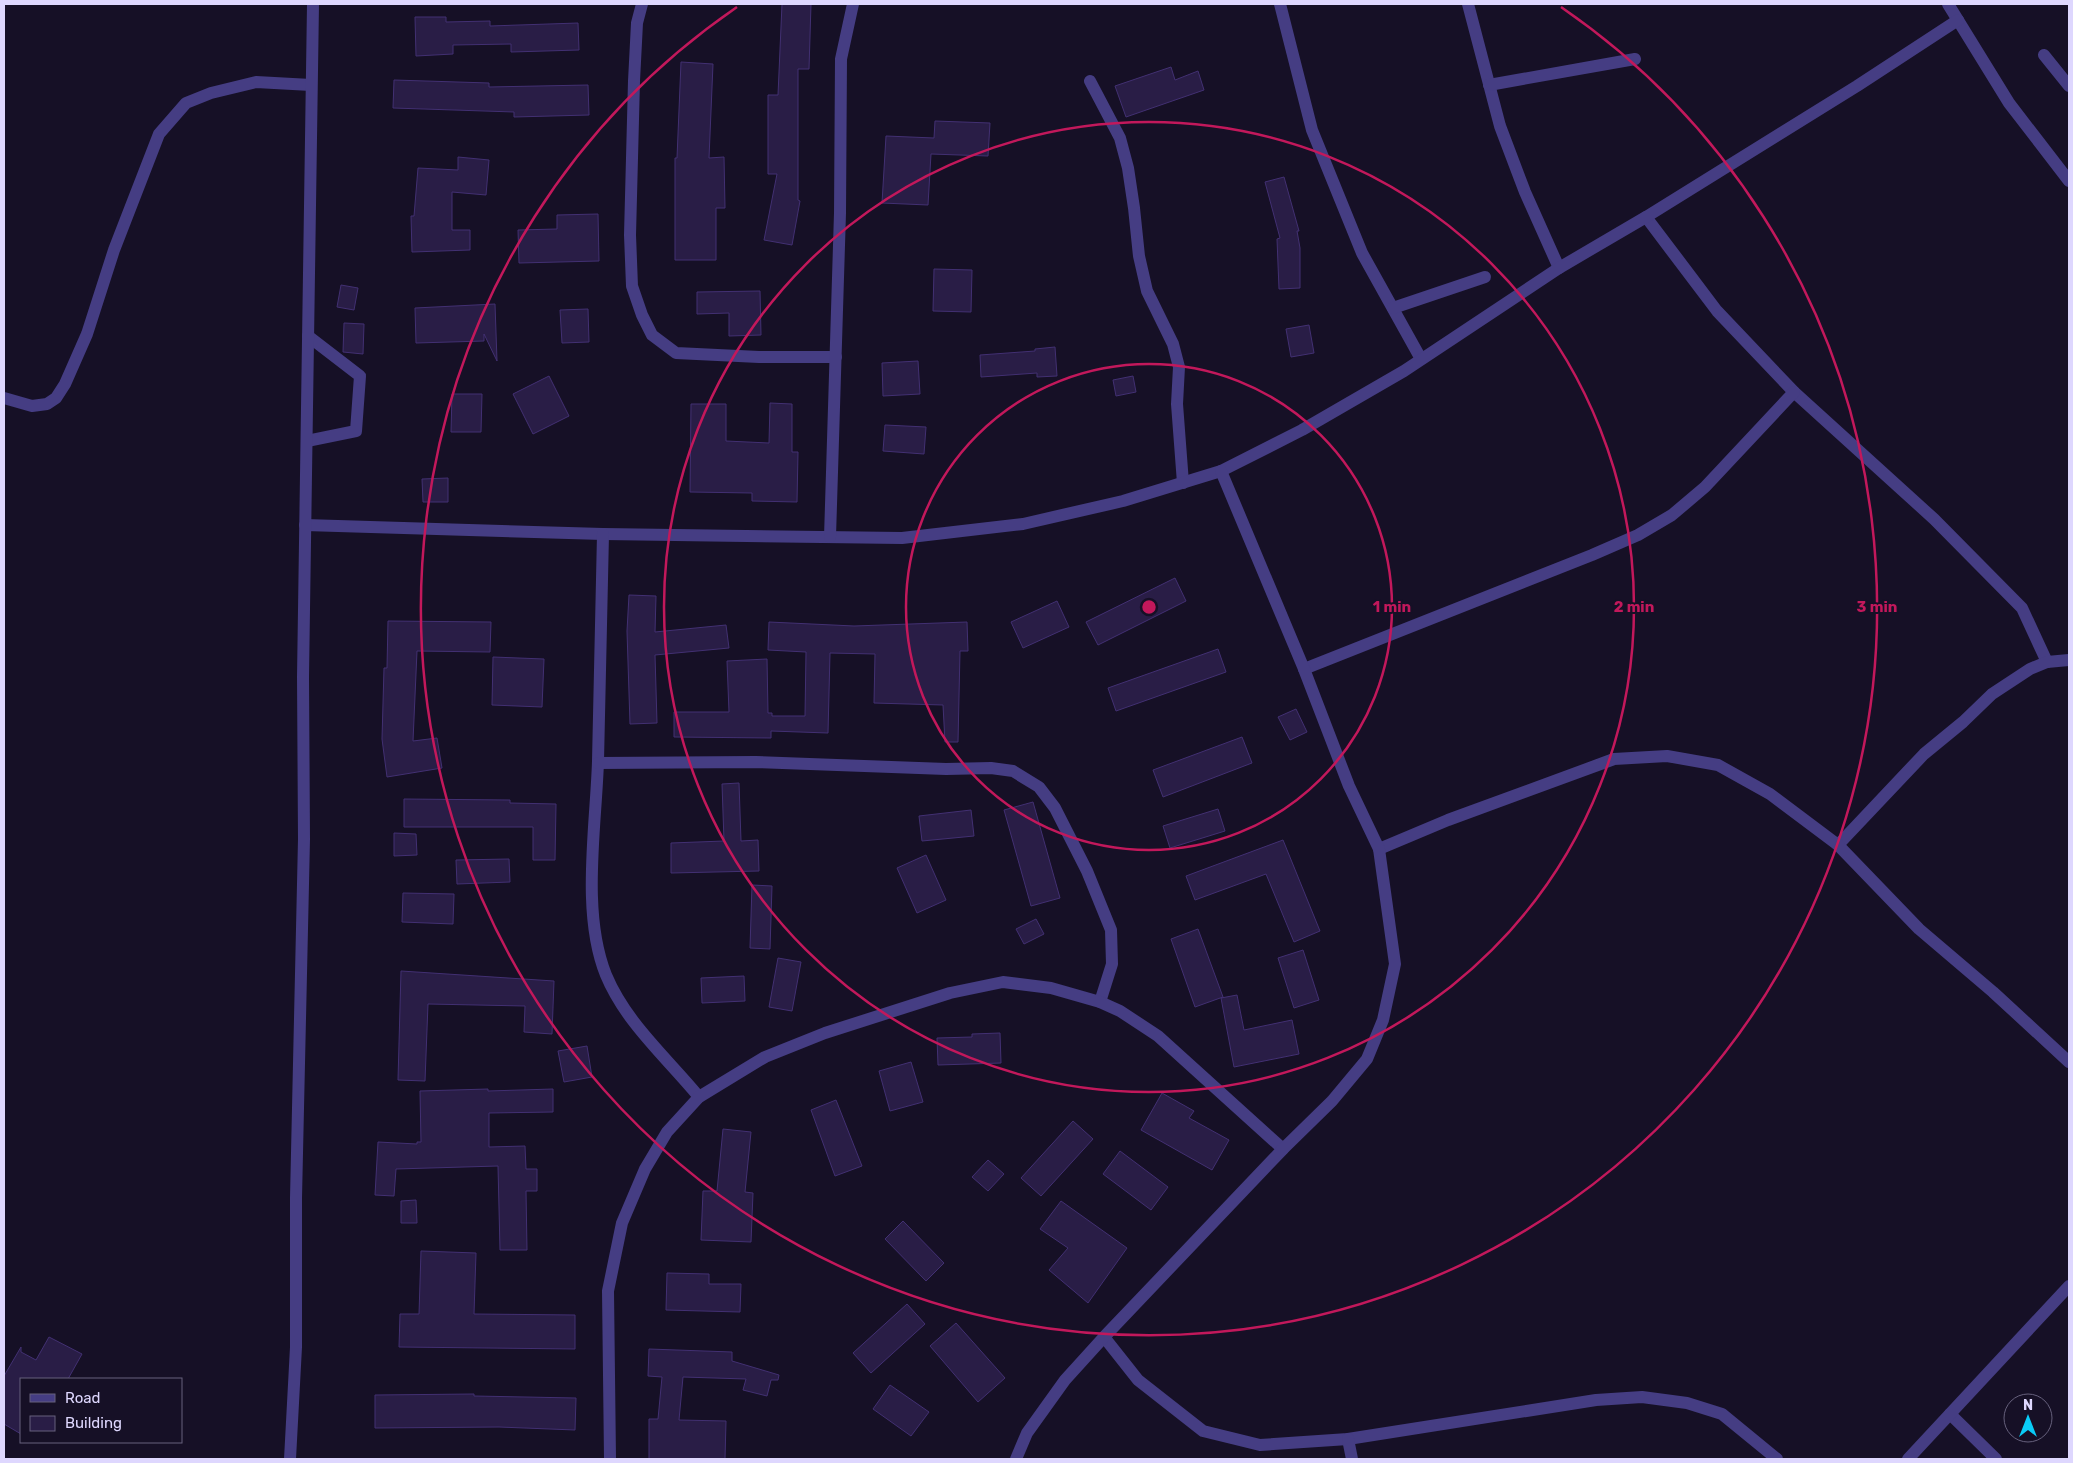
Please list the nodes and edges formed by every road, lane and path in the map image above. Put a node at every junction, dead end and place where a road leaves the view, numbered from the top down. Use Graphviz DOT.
graph roads {
  1 [pos="313,4"];
  2 [pos="642,4"];
  3 [pos="853,4"];
  4 [pos="1280,4"];
  5 [pos="1468,4"];
  6 [pos="1948,4"];
  7 [pos="1958,20"];
  8 [pos="2044,55"];
  9 [pos="1635,59"];
  10 [pos="1090,81"];
  11 [pos="1489,84"];
  12 [pos="311,85"];
  13 [pos="2069,86"];
  14 [pos="2069,181"];
  15 [pos="1646,217"];
  16 [pos="1559,268"];
  17 [pos="1485,277"];
  18 [pos="1393,308"];
  19 [pos="308,336"];
  20 [pos="836,358"];
  21 [pos="1422,359"];
  22 [pos="1794,392"];
  23 [pos="4,398"];
  24 [pos="307,441"];
  25 [pos="1221,471"];
  26 [pos="1183,482"];
  27 [pos="305,525"];
  28 [pos="603,534"];
  29 [pos="830,536"];
  30 [pos="2069,660"];
  31 [pos="2047,662"];
  32 [pos="1304,669"];
  33 [pos="598,763"];
  34 [pos="1838,845"];
  35 [pos="1379,849"];
  36 [pos="1100,1002"];
  37 [pos="2069,1062"];
  38 [pos="700,1098"];
  39 [pos="1283,1149"];
  40 [pos="2069,1286"];
  41 [pos="1104,1336"];
  42 [pos="1950,1414"];
  43 [pos="1348,1440"];
  44 [pos="290,1459"];
  45 [pos="610,1459"];
  46 [pos="1016,1459"];
  47 [pos="1352,1459"];
  48 [pos="1777,1459"];
  49 [pos="1908,1459"];
  50 [pos="1996,1459"];
  1 -- 12 [label="street"];
  2 -- 20 [label="street"];
  3 -- 20 [label="street"];
  4 -- 18 [label="street"];
  5 -- 11 [label="street"];
  6 -- 7 [label="street"];
  7 -- 14 [label="street"];
  7 -- 15 [label="street"];
  8 -- 13 [label="street"];
  9 -- 11 [label="street"];
  10 -- 26 [label="street"];
  11 -- 16 [label="street"];
  12 -- 19 [label="street"];
  12 -- 23 [label="street"];
  15 -- 16 [label="street"];
  15 -- 22 [label="street"];
  16 -- 21 [label="street"];
  17 -- 18 [label="street"];
  18 -- 21 [label="street"];
  19 -- 24 [label="street"];
  19 -- 24 [label="street"];
  20 -- 29 [label="street"];
  21 -- 25 [label="street"];
  22 -- 31 [label="street"];
  22 -- 32 [label="street"];
  24 -- 27 [label="street"];
  25 -- 26 [label="street"];
  25 -- 32 [label="street"];
  26 -- 29 [label="street"];
  27 -- 28 [label="street"];
  27 -- 44 [label="street"];
  28 -- 29 [label="street"];
  28 -- 33 [label="street"];
  30 -- 31 [label="street"];
  31 -- 34 [label="street"];
  32 -- 35 [label="street"];
  33 -- 36 [label="street"];
  33 -- 38 [label="street"];
  34 -- 35 [label="street"];
  34 -- 37 [label="street"];
  35 -- 39 [label="street"];
  36 -- 38 [label="street"];
  36 -- 39 [label="street"];
  38 -- 45 [label="street"];
  39 -- 41 [label="street"];
  40 -- 42 [label="street"];
  41 -- 43 [label="street"];
  41 -- 46 [label="street"];
  42 -- 49 [label="street"];
  42 -- 50 [label="street"];
  43 -- 47 [label="street"];
  43 -- 48 [label="street"];
}
